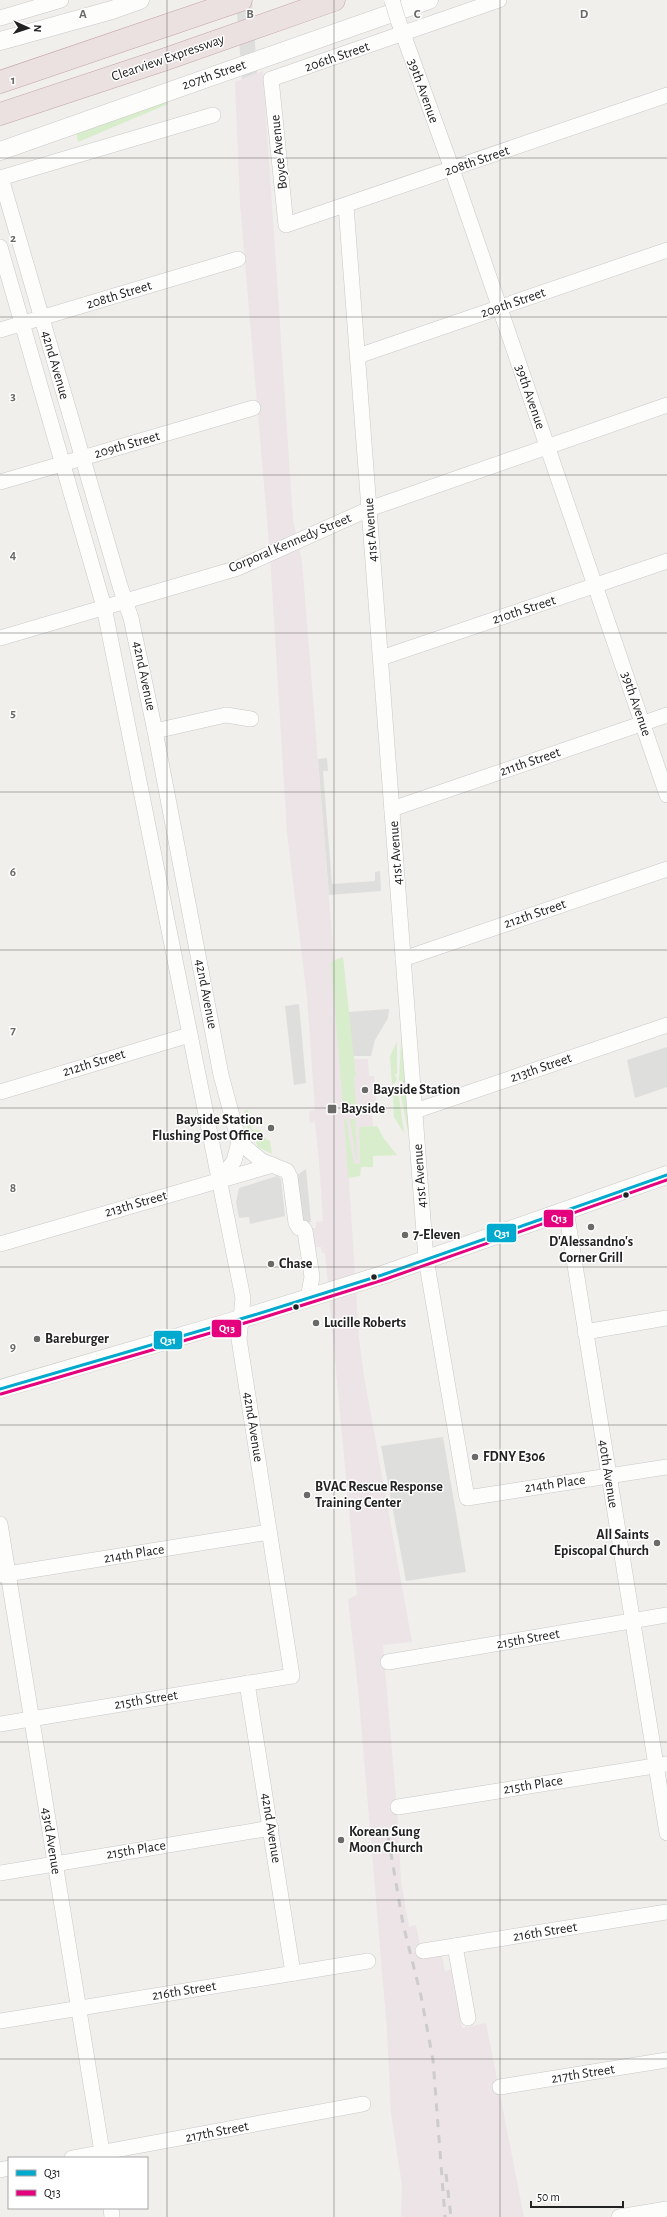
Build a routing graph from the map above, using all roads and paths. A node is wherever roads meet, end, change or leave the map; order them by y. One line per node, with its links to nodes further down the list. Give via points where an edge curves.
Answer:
1 (62, 0): 8 (street)
2 (140, 0): 10 (street)
3 (334, 0): 11 (highway, Clearview Expressway)
4 (392, 0): 9 (street, 39th Avenue, bridge)
5 (429, 0): 19 (street, 207th Street)
6 (499, 0): 9 (street, 206th Street)
7 (236, 2): 12 (highway); 14 (highway)
8 (0, 18)
9 (403, 35): 13 (street, 206th Street); 20 (street, 39th Avenue)
10 (0, 41)
11 (166, 59): 16 (highway, Clearview Expressway); 18 (highway)
12 (0, 67)
13 (271, 79): 23 (street, Boyce Avenue)
14 (0, 82)
15 (667, 95): 20 (street, 208th Street)
16 (0, 114)
17 (213, 115): 21 (street)
18 (0, 122)
19 (0, 151)
20 (452, 169): 22 (street, 208th Street); 27 (street, 39th Avenue)
21 (0, 178): 28 (street, 42nd Avenue)
22 (346, 206): 23 (street, 208th Street); 31 (street, 41st Avenue)
23 (286, 224)
24 (0, 247): 29 (street, 42nd Avenue)
25 (667, 250): 27 (street, 209th Street)
26 (238, 259): 28 (street, 208th Street)
27 (499, 308): 31 (street, 209th Street); 34 (street, 39th Avenue)
28 (41, 318): 29 (street, 208th Street); 35 (street, 42nd Avenue)
29 (22, 324): 30 (street, 208th Street); 36 (street, 42nd Avenue)
30 (0, 330)
31 (358, 356): 38 (street, 41st Avenue)
32 (667, 405): 34 (street, Corporal Kennedy Street)
33 (253, 408): 35 (street, 209th Street)
34 (546, 446): 38 (street, Corporal Kennedy Street); 40 (street, 39th Avenue)
35 (82, 458): 36 (street, 209th Street); 41 (street, 42nd Avenue)
36 (63, 463): 37 (street, 209th Street); 42 (street, 42nd Avenue)
37 (0, 482)
38 (369, 509): 41 (street, Corporal Kennedy Street, via 238,568); 44 (street, 41st Avenue)
39 (667, 561): 40 (street, 210th Street)
40 (596, 586): 44 (street, 210th Street); 47 (street, 39th Avenue)
41 (126, 601): 42 (street, Corporal Kennedy Street); 48 (street, 42nd Avenue)
42 (104, 607): 43 (street, Corporal Kennedy Street); 53 (street, 42nd Avenue)
43 (0, 638)
44 (381, 658): 50 (street, 41st Avenue)
45 (667, 715): 47 (street, 211th Street)
46 (251, 719): 48 (street, via 226,714)
47 (642, 723): 49 (street, 39th Avenue); 50 (street, 211th Street)
48 (155, 731): 52 (street, 42nd Avenue)
49 (667, 795)
50 (392, 809): 54 (street, 41st Avenue)
51 (667, 869): 54 (street, 212th Street)
52 (191, 917): 53 (street); 59 (street, 42nd Avenue, via 221,1074)
53 (167, 924): 56 (street, 42nd Avenue)
54 (404, 959): 58 (street, 41st Avenue)
55 (667, 1025): 58 (street, 213th Street)
56 (189, 1035): 57 (street, 212th Street); 62 (street, 42nd Avenue)
57 (0, 1092)
58 (415, 1111): 65 (street, 41st Avenue)
59 (239, 1142): 60 (street, via 262,1161); 62 (street, via 234,1160)
60 (273, 1165): 62 (street, 213th Street); 66 (street, via 287,1171 290,1177 296,1223 299,1228 305,1230 312,1277)
61 (667, 1175): 63 (street)
62 (220, 1180): 64 (street, 213th Street); 68 (street, 42nd Avenue, via 243,1298)
63 (566, 1210): 65 (street); 69 (street, 40th Avenue)
64 (0, 1244)
65 (426, 1259): 66 (street); 73 (street, 41st Avenue)
66 (308, 1298): 68 (street)
67 (667, 1318): 69 (street)
68 (241, 1319): 70 (street); 75 (street, 42nd Avenue, via 239,1339)
69 (585, 1332): 72 (street, 40th Avenue)
70 (0, 1389)
71 (667, 1467): 72 (street, 214th Place)
72 (609, 1477): 73 (street, 214th Place); 78 (street, 40th Avenue)
73 (466, 1498)
74 (0, 1524): 76 (street, 43rd Avenue)
75 (269, 1532): 76 (street, 214th Place); 80 (street, 42nd Avenue)
76 (4, 1575): 82 (street, 43rd Avenue)
77 (667, 1615): 78 (street, 215th Street)
78 (632, 1621): 79 (street, 215th Street); 84 (street, 40th Avenue)
79 (388, 1662)
80 (292, 1676): 81 (street, 215th Street)
81 (247, 1683): 82 (street, 215th Street); 86 (street, 42nd Avenue)
82 (31, 1719): 83 (street, 215th Street); 88 (street, 43rd Avenue)
83 (0, 1724)
84 (662, 1765): 85 (street, 215th Place); 87 (street, 40th Avenue)
85 (398, 1807)
86 (271, 1828): 88 (street, 215th Place); 94 (street, 42nd Avenue)
87 (667, 1833)
88 (55, 1863): 89 (street, 215th Place); 95 (street, 43rd Avenue)
89 (0, 1872)
90 (667, 1912): 91 (street, 216th Street)
91 (455, 1946): 92 (street, 216th Street); 96 (street)
92 (423, 1951)
93 (368, 1961): 94 (street, 216th Street)
94 (293, 1973): 95 (street, 216th Street)
95 (78, 2008): 97 (street, 216th Street); 101 (street, 43rd Avenue)
96 (468, 2018)
97 (0, 2021)
98 (667, 2060): 99 (street, 217th Street)
99 (500, 2087)
100 (363, 2104): 101 (street, 217th Street)
101 (102, 2156): 102 (street, 217th Street)
102 (87, 2157)
103 (667, 2209): 104 (street)
104 (620, 2217)

